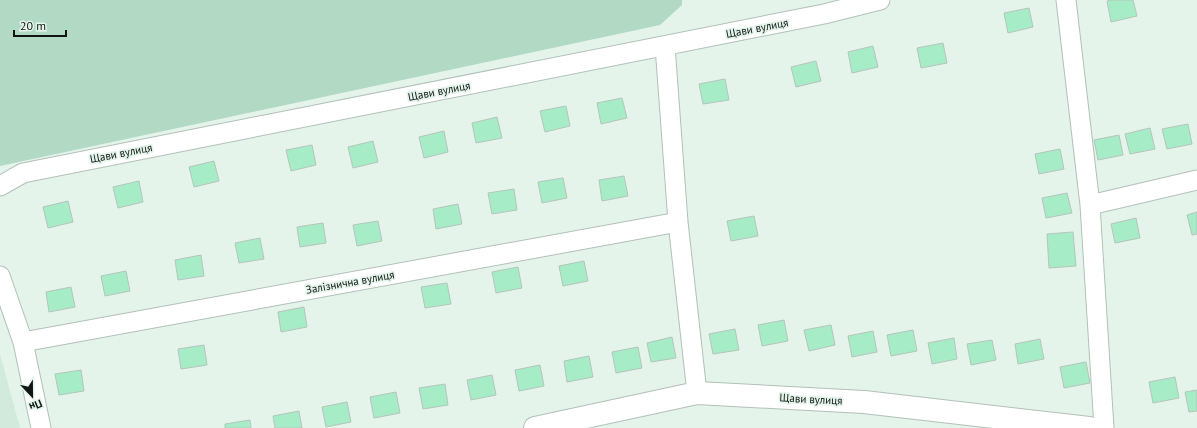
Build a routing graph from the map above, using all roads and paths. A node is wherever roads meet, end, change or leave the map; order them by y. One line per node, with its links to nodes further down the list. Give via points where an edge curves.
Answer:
1 (880, 0): 3 (street, Щави вулиця)
2 (1066, 0): 6 (street)
3 (665, 46): 5 (street, Щави вулиця, via 23,173); 7 (street)
4 (1197, 180): 6 (street)
5 (0, 186)
6 (1090, 205): 14 (street)
7 (678, 222): 9 (street, Залізнична вулиця); 10 (street)
8 (0, 276): 9 (street)
9 (23, 342): 11 (street)
10 (697, 393): 12 (main road, Щави вулиця); 13 (main road, Щави вулиця, via 864,402)
11 (41, 428)
12 (536, 428)
13 (1089, 428)
14 (1104, 428)

